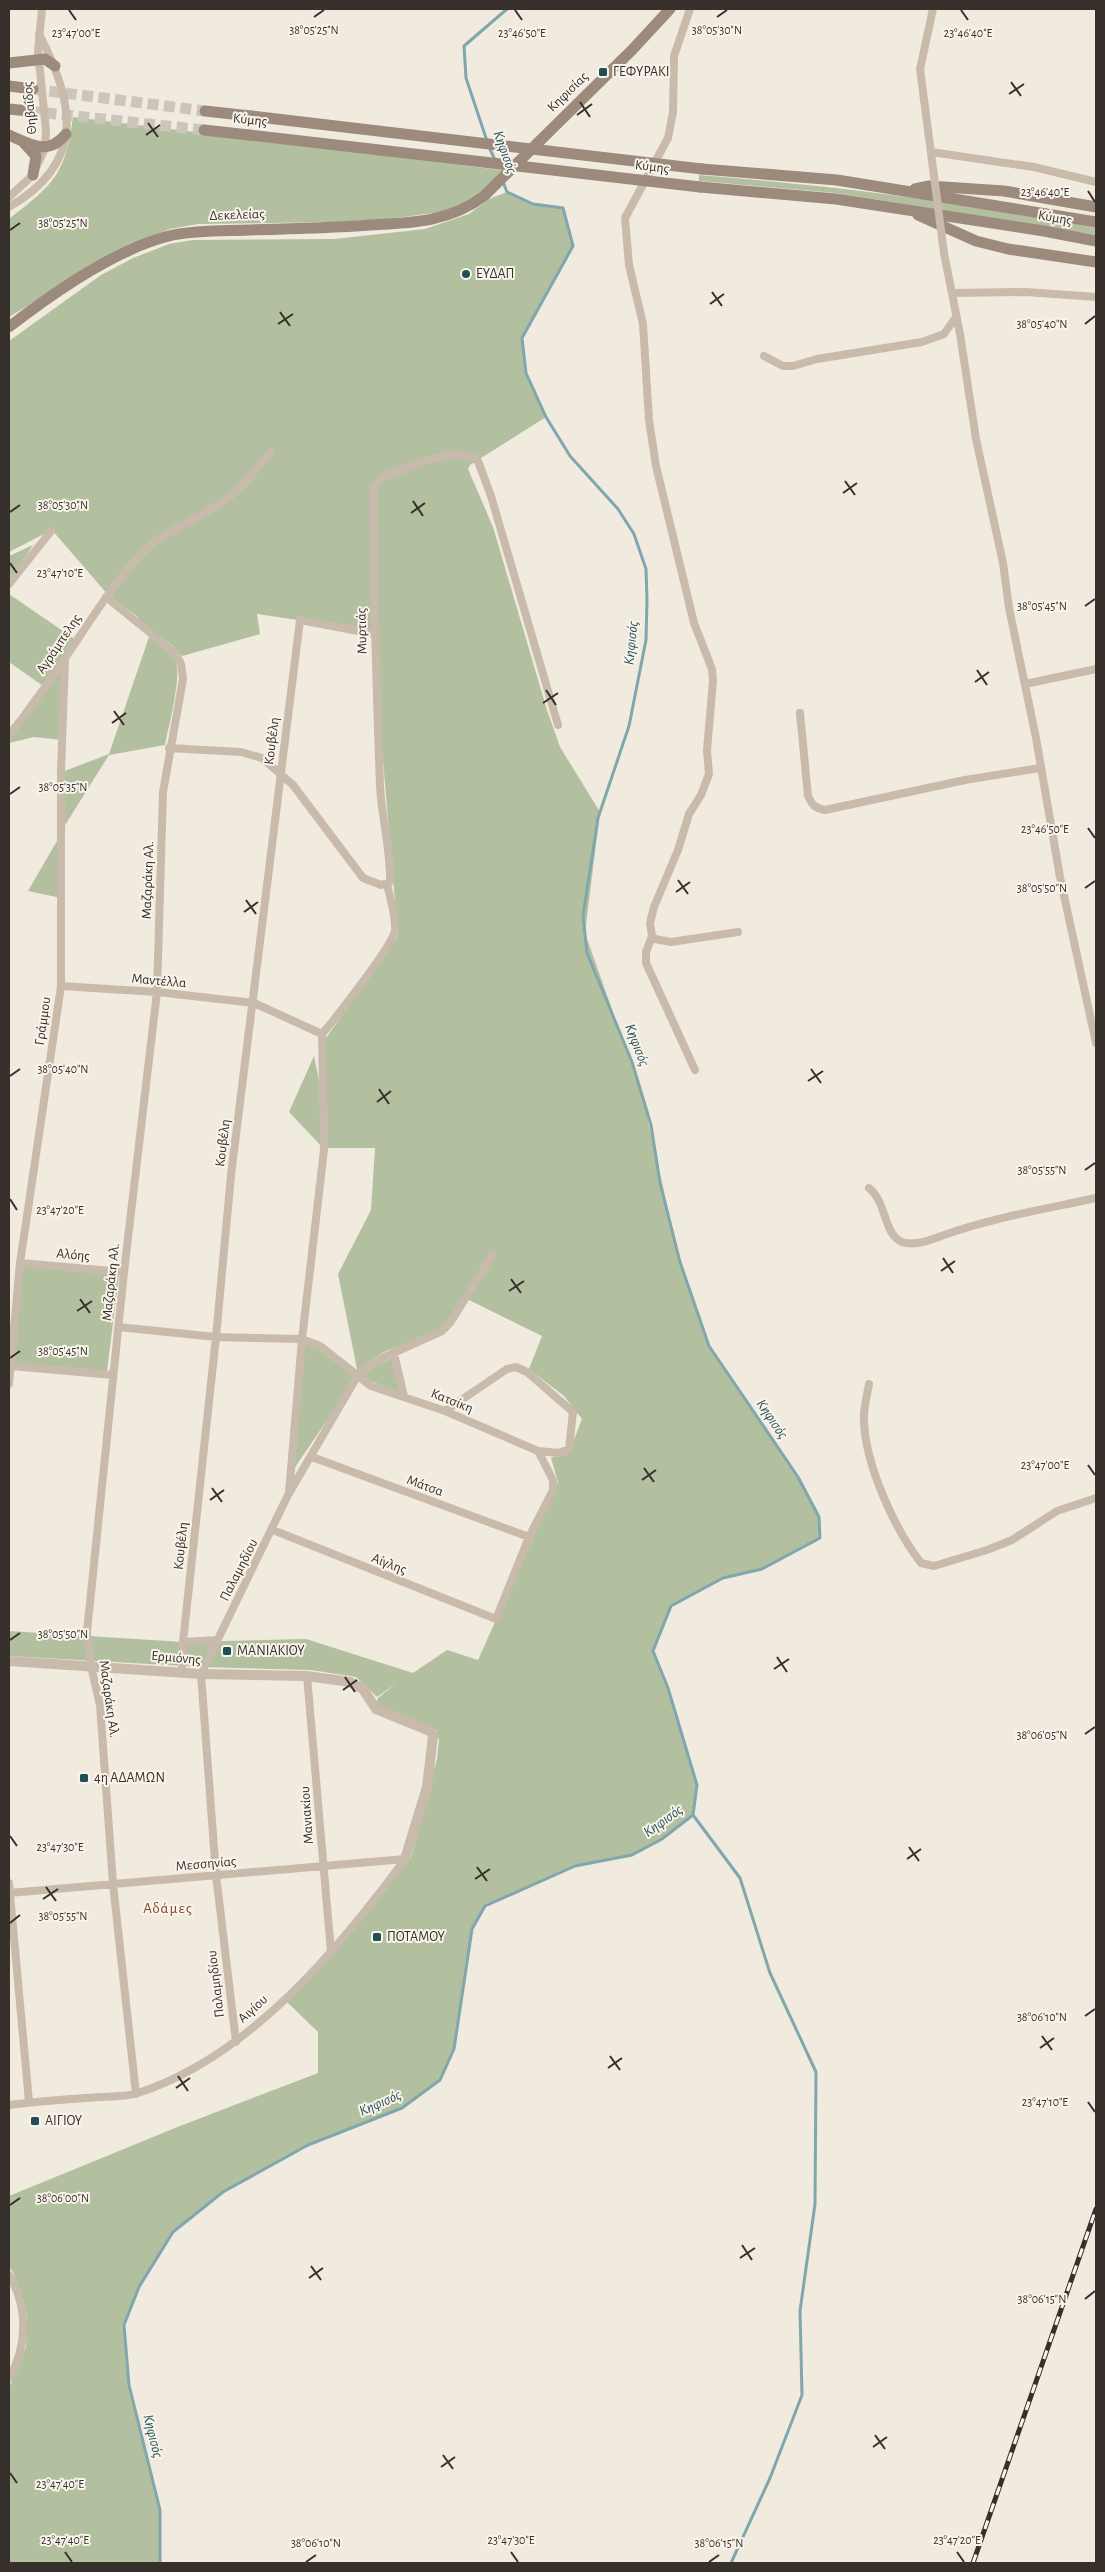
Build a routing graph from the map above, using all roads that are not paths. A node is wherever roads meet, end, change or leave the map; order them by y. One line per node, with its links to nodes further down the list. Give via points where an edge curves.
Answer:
1 (42, 9): 5 (street, Θηβαΐδος)
2 (670, 9): 23 (main road, Κηφισίας)
3 (690, 9): 52 (street, via 674,56 673,112 668,138 625,218 629,265 642,313 649,420 656,466 694,622 712,669 713,681 707,750 709,774 701,795 688,814 678,850 657,899 650,923)
4 (933, 9): 19 (street, via 920,68)
5 (39, 34): 6 (street, Θηβαΐδος); 8 (street)
6 (39, 59): 7 (main road); 8 (main road); 18 (street, Θηβαΐδος)
7 (9, 63)
8 (55, 66): 15 (street, via 67,103)
9 (9, 86): 10 (main road)
10 (33, 90)
11 (9, 108): 12 (main road)
12 (29, 111)
13 (206, 111): 22 (main road, Κύμης, bridge, via 702,169 837,180)
14 (204, 130): 27 (main road, Κύμης, bridge)
15 (66, 134): 18 (main road, via 54,146); 25 (street, via 61,154 42,184)
16 (9, 136): 17 (main road)
17 (21, 140): 18 (main road); 20 (main road, via 36,156)
18 (45, 148): 20 (street, Θηβαΐδος)
19 (931, 152): 21 (street, via 1034,167); 31 (street, bridge)
20 (33, 175): 24 (street, Θηβαΐδος)
21 (1096, 182)
22 (906, 191): 26 (main road, via 928,186 1004,192); 28 (main road, Κύμης)
23 (484, 196): 34 (main road, Δεκελείας, via 449,215 421,222 174,235 139,247 94,270)
24 (9, 197)
25 (9, 206)
26 (1096, 207)
27 (905, 209): 29 (main road, Κύμης); 30 (main road, via 976,241)
28 (1096, 222)
29 (1096, 241)
30 (1096, 262)
31 (952, 293): 32 (street, via 1026,292); 33 (street)
32 (1096, 297)
33 (956, 317): 35 (street, via 944,334 922,342 817,359 794,366 783,366); 43 (street, via 976,439)
34 (9, 327)
35 (764, 356)
36 (271, 451): 39 (street, Αγράμπελης, via 232,494 152,544)
37 (51, 531): 38 (street)
38 (9, 584)
39 (106, 597): 41 (street, Αγράμπελης); 47 (street, Μαζαράκη Αλ., via 169,647 179,659 182,679)
40 (374, 634): 45 (street, Μυρτιάς, via 373,490 376,484 390,474 452,454 474,458 491,496); 49 (street, Κουβέλη, via 300,620); 50 (street, Μυρτιάς, via 381,810 390,869)
41 (64, 659): 46 (street, Αγράμπελης); 53 (street, Γράμμου)
42 (1096, 669): 43 (street)
43 (1026, 684): 48 (street)
44 (800, 713): 48 (street, via 808,796 812,806 819,809)
45 (558, 725)
46 (9, 734)
47 (169, 748): 49 (street, via 241,752 262,758); 54 (street, Μαζαράκη Αλ., via 163,792)
48 (1040, 768): 57 (street)
49 (280, 772): 50 (street, via 363,878 372,883); 55 (street, Κουβέλη)
50 (388, 884): 56 (street, Μυρτιάς, via 395,922 394,935)
51 (738, 932): 52 (street, via 671,942)
52 (652, 936): 58 (street, via 646,963)
53 (61, 986): 54 (street, Μαντέλλα); 62 (street, Γράμμου)
54 (157, 992): 55 (street, Μαντέλλα); 63 (street, Μαζαράκη Αλ.)
55 (254, 1003): 56 (street, Μαντέλλα); 66 (street, Κουβέλη, via 231,1175)
56 (322, 1034): 67 (street, via 324,1140)
57 (1096, 1044)
58 (695, 1070)
59 (869, 1188): 60 (street, via 881,1203 894,1236 902,1242 916,1243 975,1224)
60 (1096, 1198)
61 (493, 1254): 68 (street, via 450,1323 442,1331)
62 (20, 1263): 63 (street, Αλόης); 64 (street, Γράμμου)
63 (124, 1272): 65 (street, Μαζαράκη Αλ.)
64 (12, 1308): 69 (street, Γράμμου)
65 (118, 1327): 66 (street); 70 (street, Μαζαράκη Αλ.)
66 (216, 1337): 67 (street); 83 (street, Κουβέλη)
67 (302, 1339): 71 (street, via 320,1346); 78 (street)
68 (394, 1354): 71 (street, via 378,1360); 74 (street)
69 (10, 1366): 70 (street); 72 (street, Γράμμου)
70 (113, 1375): 85 (street, Μαζαράκη Αλ., via 87,1632)
71 (358, 1375): 74 (street, Κατσίκη, via 371,1386); 77 (street, Παλαμηδίου)
72 (9, 1384)
73 (869, 1384): 79 (street, via 863,1415 866,1440 887,1506 921,1563 928,1566 945,1564 987,1550 1012,1540 1057,1511)
74 (404, 1396): 75 (street, Κατσίκη)
75 (445, 1411): 76 (street, Κατσίκη); 76 (street, via 507,1369 520,1368 573,1412 569,1449 560,1453)
76 (538, 1451): 81 (street, via 554,1484)
77 (312, 1457): 78 (street, Παλαμηδίου); 81 (street, Μάτσα)
78 (288, 1495): 80 (street, Παλαμηδίου)
79 (1096, 1498)
80 (273, 1530): 81 (street, Αίγλης, via 496,1619); 82 (street, Παλαμηδίου)
81 (529, 1537)
82 (217, 1640): 83 (street); 87 (street, Παλαμηδίου)
83 (183, 1642): 86 (street, Κουβέλη)
84 (9, 1661): 85 (street, Ερμιόνης)
85 (91, 1666): 86 (street, Ερμιόνης); 93 (street, Μαζαράκη Αλ., via 100,1705)
86 (182, 1671): 87 (street, Ερμιόνης)
87 (201, 1674): 88 (street, Ερμιόνης); 91 (street, Παλαμηδίου)
88 (307, 1676): 89 (street, Ερμιόνης, via 354,1683 376,1709 432,1734 434,1741 427,1787); 90 (street, Μανιακίου)
89 (405, 1859): 90 (street, Μεσσηνίας); 95 (street, Αιγίου)
90 (322, 1866): 91 (street, Μεσσηνίας); 95 (street, Μανιακίου)
91 (216, 1875): 93 (street, Μεσσηνίας); 96 (street, Παλαμηδίου)
92 (9, 1883): 94 (street)
93 (113, 1884): 94 (street, Μεσσηνίας); 97 (street, Μαζαράκη Αλ.)
94 (9, 1893): 98 (street)
95 (331, 1952): 96 (street, Αιγίου)
96 (236, 2042): 97 (street, Αιγίου, via 192,2069)
97 (136, 2094): 98 (street, Αιγίου)
98 (28, 2102): 99 (street, Αιγίου)
99 (9, 2104)
100 (9, 2275): 101 (street, via 20,2299 23,2331 22,2346)
101 (9, 2378)

